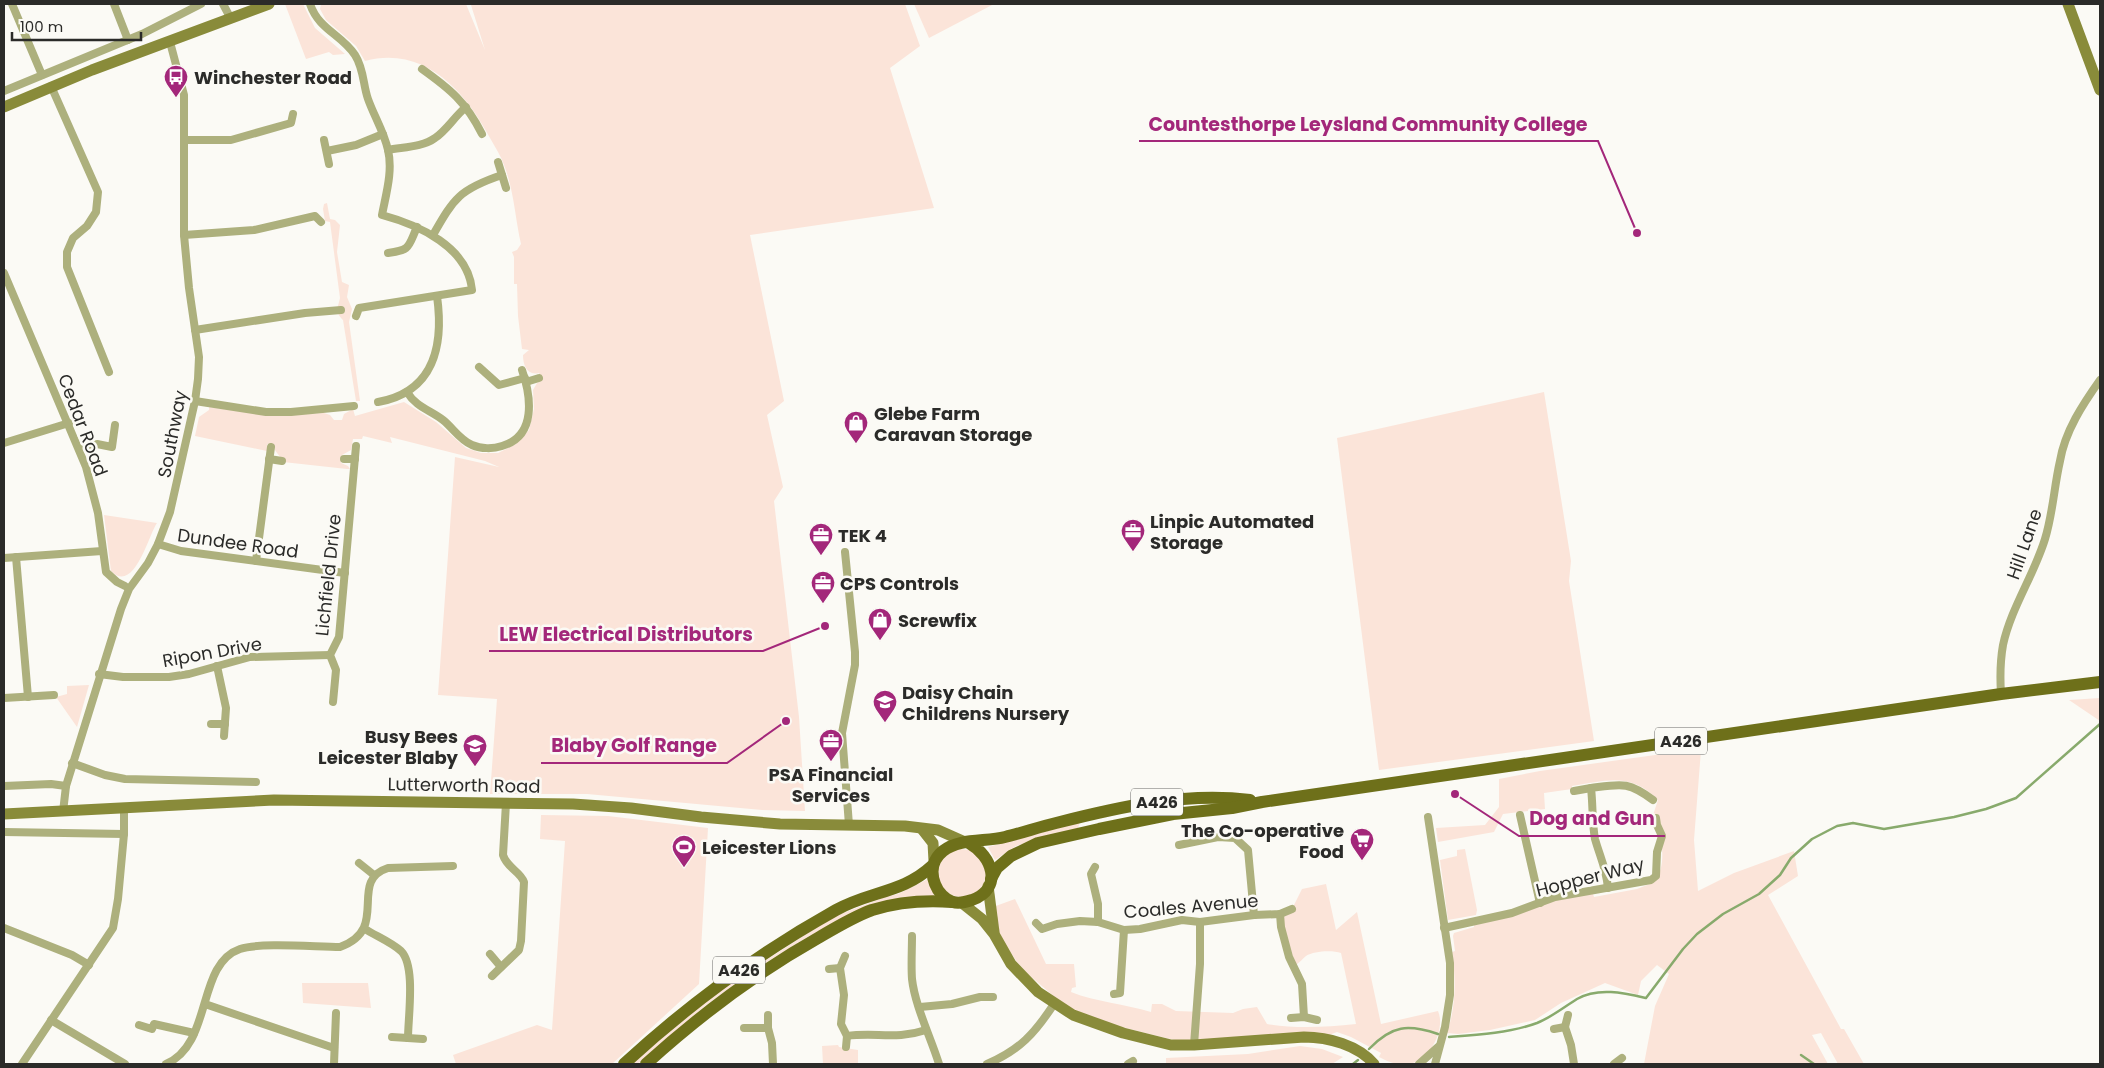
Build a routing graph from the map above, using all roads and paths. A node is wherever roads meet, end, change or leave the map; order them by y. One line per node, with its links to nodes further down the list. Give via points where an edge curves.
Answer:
1 (12, 4): 12 (street)
2 (114, 4): 9 (street)
3 (201, 4): 9 (street)
4 (223, 4): 8 (street)
5 (269, 4): 8 (street)
6 (310, 4): 21 (street, via 319,22 355,55)
7 (2068, 4): 14 (street)
8 (231, 19): 10 (street)
9 (128, 40): 12 (street)
10 (170, 42): 13 (street); 23 (street, Southway, via 184,95)
11 (422, 69): 17 (street, via 451,90)
12 (42, 76): 15 (street)
13 (51, 86): 16 (street); 44 (street, via 98,192 96,212 74,238 67,252 67,267)
14 (2100, 90)
15 (4, 91)
16 (4, 107)
17 (466, 108): 22 (street); 25 (street, via 429,142)
18 (293, 114): 19 (street)
19 (291, 123): 20 (street); 23 (street, via 231,140)
20 (298, 129)
21 (383, 134): 25 (street); 26 (street, via 356,145)
22 (482, 134)
23 (184, 140): 35 (street, Southway)
24 (324, 140): 26 (street)
25 (388, 150): 34 (street, via 390,170 382,215)
26 (326, 151): 28 (street)
27 (498, 162): 29 (street)
28 (329, 164)
29 (502, 175): 30 (street); 36 (street, via 477,183 463,192)
30 (506, 188)
31 (317, 207): 32 (street)
32 (315, 216): 33 (street); 35 (street, via 254,230)
33 (321, 222)
34 (417, 227): 36 (street); 37 (street, via 405,250)
35 (184, 235): 42 (street, Southway)
36 (432, 235): 39 (street, via 461,260 472,290)
37 (388, 253)
38 (4, 273): 54 (street, Cedar Road)
39 (437, 296): 41 (street, via 359,308); 48 (street, via 439,337 435,359 424,376)
40 (341, 310): 42 (street)
41 (356, 316)
42 (195, 330): 49 (street, Southway, via 199,357)
43 (479, 367): 45 (street, via 499,385)
44 (109, 372)
45 (524, 377): 46 (street); 48 (street, via 529,404 527,424 513,441 498,448 480,447 464,440 443,420 412,400)
46 (539, 378)
47 (2100, 380): 78 (street, Hill Lane, via 2066,437 2048,530 2003,645)
48 (407, 392): 50 (street)
49 (195, 401): 52 (street, via 266,412); 64 (street, Southway, via 174,501)
50 (378, 402)
51 (354, 406): 52 (street)
52 (337, 407): 53 (street)
53 (339, 417)
54 (69, 423): 56 (street); 59 (street, Cedar Road)
55 (115, 425): 59 (street, via 112,447 97,444)
56 (4, 444)
57 (356, 446): 62 (street, Lichfield Drive)
58 (271, 447): 60 (street)
59 (80, 450): 65 (street, Cedar Road, via 98,513)
60 (269, 459): 63 (street); 69 (street)
61 (344, 459): 62 (street)
62 (355, 459): 70 (street, Lichfield Drive)
63 (282, 461)
64 (158, 544): 69 (street, Dundee Road, via 173,550); 74 (street, Southway, via 129,589)
65 (102, 551): 67 (street); 71 (street, Cedar Road, via 108,575)
66 (845, 552): 101 (street, via 855,652 842,732)
67 (16, 557): 68 (street); 80 (street)
68 (4, 558)
69 (256, 561): 70 (street, Dundee Road)
70 (345, 573): 72 (street, Lichfield Drive, via 339,637)
71 (124, 586)
72 (330, 655): 73 (street, Ripon Drive, via 250,657); 77 (street, Lichfield Drive, via 336,670)
73 (217, 666): 74 (street, Ripon Drive, via 169,677); 84 (street, via 224,693)
74 (99, 674): 86 (street, Southway)
75 (2100, 682): 78 (main road, A426)
76 (325, 690): 77 (street)
77 (334, 691): 82 (street, Lichfield Drive)
78 (2001, 694): 94 (main road, A426)
79 (54, 695): 80 (street)
80 (28, 697): 81 (street)
81 (4, 698)
82 (333, 702)
83 (211, 724): 84 (street)
84 (225, 724): 85 (street)
85 (224, 736)
86 (72, 764): 87 (street, via 125,778); 89 (street, Southway)
87 (256, 782)
88 (4, 786): 89 (street)
89 (66, 786): 96 (street, Southway)
90 (1591, 788): 91 (street); 92 (street, via 1627,784); 115 (street, via 1593,827 1605,864)
91 (1574, 791)
92 (1653, 800)
93 (506, 802): 95 (street, Lutterworth Road, via 274,800); 101 (street, Lutterworth Road, via 596,805 780,824); 133 (street, via 503,856 505,863 522,878 525,889 519,950)
94 (1262, 802): 105 (main road, A426, via 1234,798 1145,803 1054,823 1008,837); 114 (main road, A426, via 1173,814 1038,844 1011,856 997,868)
95 (124, 809): 96 (street, Lutterworth Road); 104 (street)
96 (63, 812): 97 (street, Lutterworth Road)
97 (4, 814)
98 (1520, 815): 117 (street)
99 (1428, 817): 124 (street)
100 (1656, 818): 115 (street, Hopper Way, via 1662,836 1656,876 1651,880)
101 (849, 825): 102 (street, Lutterworth Road)
102 (922, 829): 105 (street, Lutterworth Road, via 938,830); 109 (street, via 933,843)
103 (4, 832): 104 (street)
104 (124, 834): 132 (street, via 113,928)
105 (967, 842): 109 (main road, via 944,850); 114 (main road, via 985,856)
106 (1192, 843): 107 (street); 108 (street); 120 (street, via 1218,837 1235,838 1248,850)
107 (1179, 845)
108 (1193, 853)
109 (933, 863): 116 (main road, via 932,875 937,888 946,898); 171 (main road, A426, via 914,881 856,900 770,949 692,1005)
110 (359, 864): 113 (street)
111 (453, 866): 113 (street, via 388,868)
112 (1095, 867): 121 (street, via 1091,874 1098,904)
113 (374, 875): 125 (street, via 368,889 368,917)
114 (990, 883): 116 (main road, via 980,896); 128 (street)
115 (1608, 888): 117 (street, Hopper Way, via 1555,897)
116 (958, 903): 128 (street, via 982,919); 172 (main road, A426, via 899,903 844,923 737,989)
117 (1540, 903): 124 (street, Hopper Way, via 1512,913)
118 (1292, 909): 119 (street, Coales Avenue)
119 (1280, 914): 120 (street, Coales Avenue); 145 (street, via 1289,957 1302,984)
120 (1254, 915): 122 (street, Coales Avenue)
121 (1098, 922): 126 (street, Coales Avenue, via 1080,921); 127 (street, Coales Avenue)
122 (1200, 922): 127 (street, Coales Avenue, via 1182,920); 161 (street)
123 (4, 928): 132 (street)
124 (1444, 928): 160 (street, via 1450,963 1450,995)
125 (364, 929): 139 (street, via 355,941 340,947 253,946 231,954 216,970); 158 (street, via 397,948 406,959 409,974)
126 (1040, 929)
127 (1124, 930): 137 (street)
128 (994, 934): 140 (street, via 1012,964)
129 (912, 936): 141 (street, via 912,980)
130 (490, 954): 133 (street)
131 (845, 956): 134 (street)
132 (89, 964): 147 (street)
133 (501, 967): 136 (street)
134 (840, 968): 135 (street); 156 (street, via 844,995 841,1024)
135 (829, 969)
136 (492, 976)
137 (1120, 995)
138 (993, 997): 141 (street)
139 (205, 1004): 155 (street); 163 (street)
140 (1054, 1004): 161 (street, via 1072,1015 1122,1033 1150,1041); 164 (street, via 1039,1028)
141 (920, 1007): 154 (street)
142 (336, 1013): 163 (street)
143 (768, 1015): 152 (street)
144 (1568, 1015): 150 (street)
145 (1304, 1017): 146 (street); 148 (street)
146 (1292, 1018)
147 (52, 1020): 167 (street); 168 (street)
148 (1317, 1020)
149 (139, 1025): 155 (street, via 152,1030 154,1024)
150 (1565, 1027): 153 (street); 180 (street)
151 (744, 1028): 152 (street)
152 (768, 1028): 173 (street)
153 (1554, 1029)
154 (926, 1030): 156 (street, via 908,1036); 174 (street)
155 (194, 1033): 169 (street, via 181,1055)
156 (847, 1036): 162 (street)
157 (392, 1038): 158 (street)
158 (408, 1038): 159 (street)
159 (423, 1039)
160 (1441, 1044): 178 (street); 179 (street)
161 (1194, 1046): 166 (street, via 1321,1038 1348,1046)
162 (846, 1047)
163 (334, 1048): 170 (street)
164 (1006, 1056): 175 (street); 176 (street)
165 (1622, 1058): 182 (street)
166 (1371, 1061): 177 (street)
167 (22, 1064)
168 (125, 1064)
169 (166, 1064)
170 (334, 1064)
171 (624, 1064)
172 (646, 1064)
173 (773, 1064)
174 (939, 1064)
175 (987, 1064)
176 (1010, 1064)
177 (1385, 1064)
178 (1419, 1064)
179 (1435, 1064)
180 (1574, 1064): 181 (street)
181 (1579, 1064)
182 (1614, 1064)

